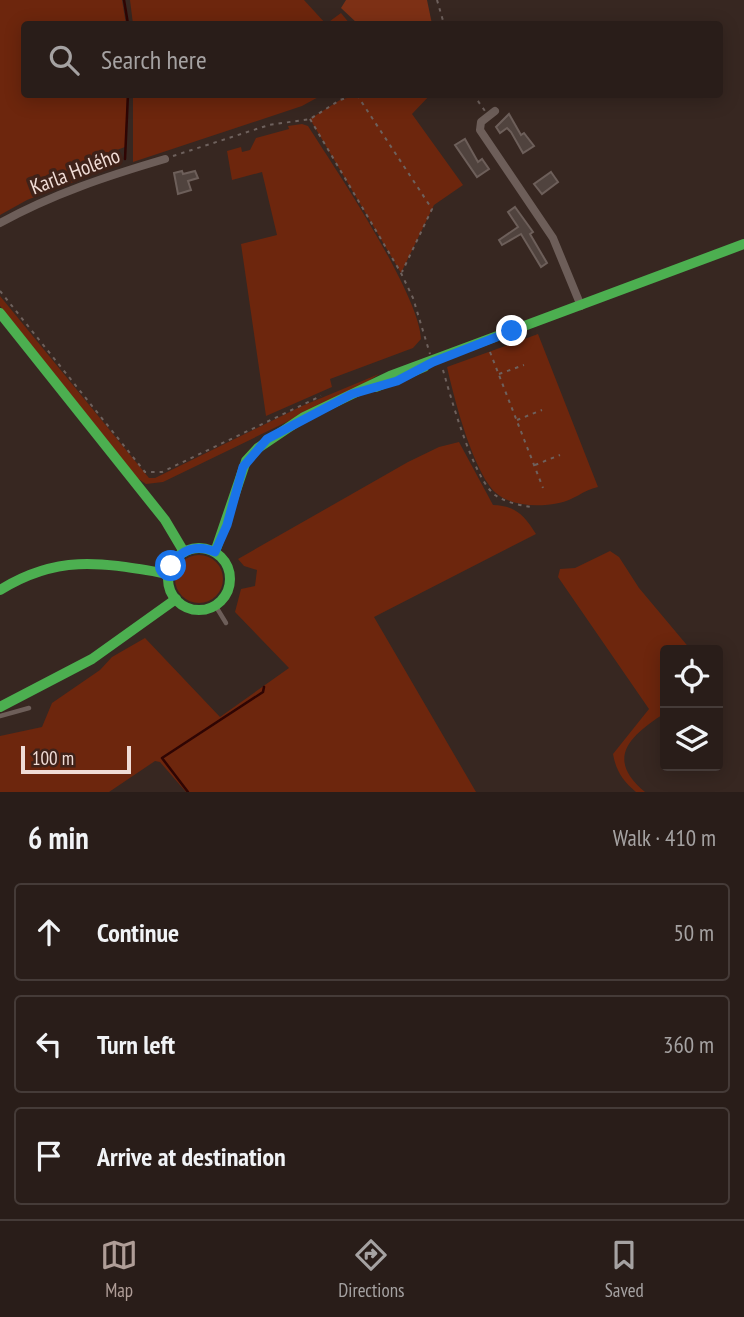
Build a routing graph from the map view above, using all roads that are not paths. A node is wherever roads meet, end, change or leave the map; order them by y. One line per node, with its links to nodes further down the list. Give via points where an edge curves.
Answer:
1 (492, 113): 5 (street, via 481,122 482,134 553,238)
2 (165, 159): 3 (street, Karla Holého, via 78,185)
3 (0, 223)
4 (744, 244): 5 (main road)
5 (581, 306): 8 (main road, via 437,360 402,379 355,393 289,425 255,448 240,473)
6 (0, 313): 7 (main road, via 159,513)
7 (184, 552): 8 (main road, via 200,548); 9 (main road)
8 (215, 552): 12 (main road, via 227,566 230,579 226,593)
9 (169, 574): 10 (main road, via 66,562 29,572); 11 (main road)
10 (0, 590)
11 (176, 599): 12 (main road, via 194,609); 14 (main road, via 94,658)
12 (215, 605): 13 (lane)
13 (226, 623)
14 (0, 706)
15 (29, 708): 16 (lane)
16 (0, 716)

